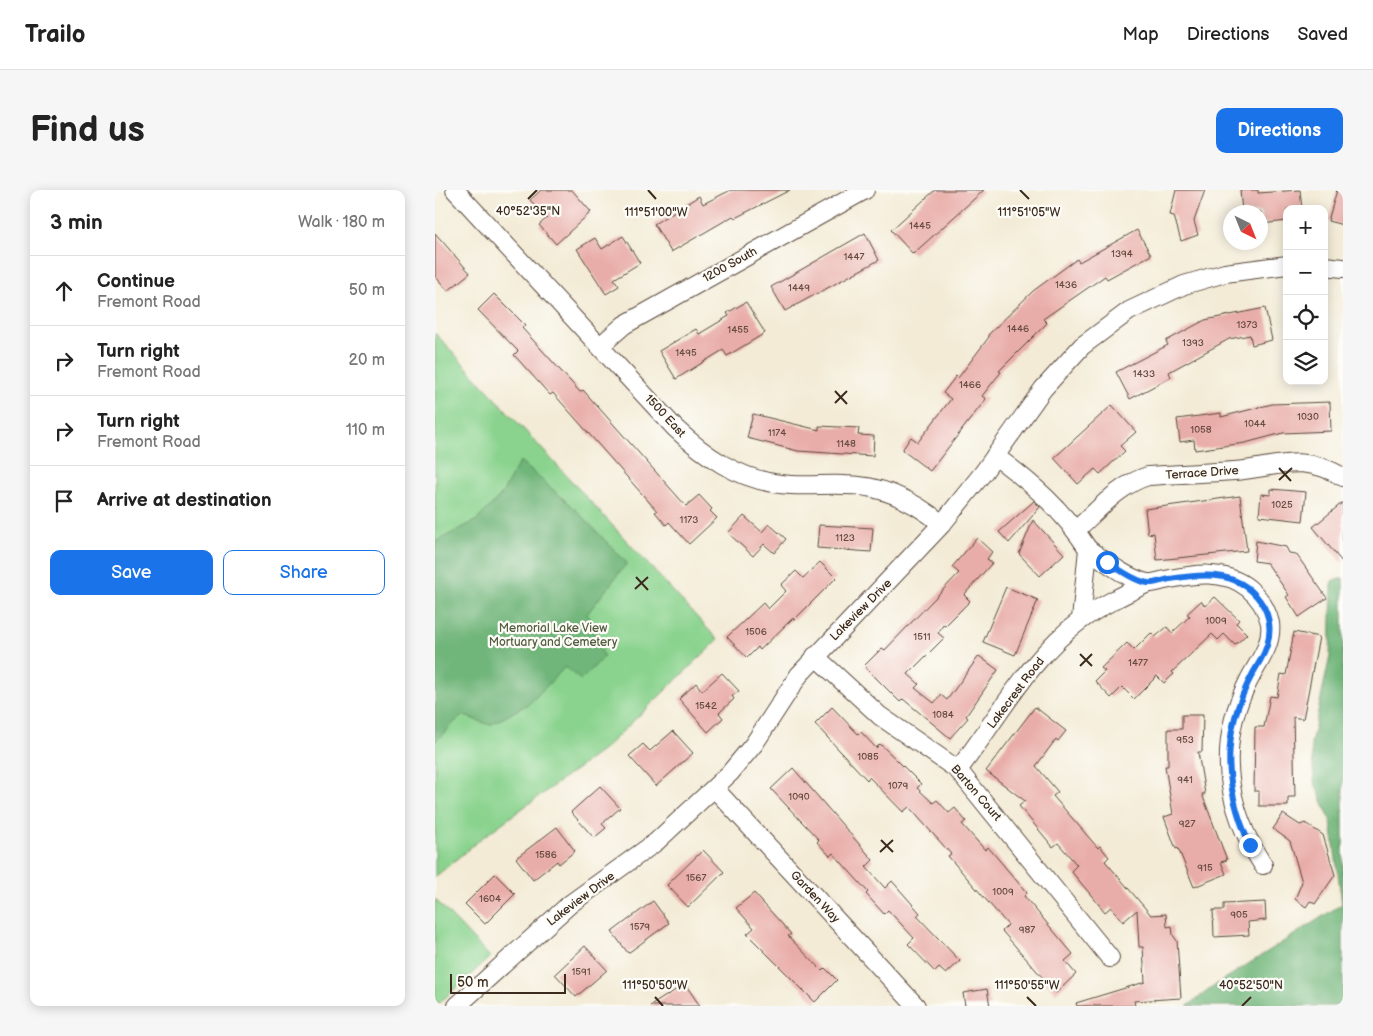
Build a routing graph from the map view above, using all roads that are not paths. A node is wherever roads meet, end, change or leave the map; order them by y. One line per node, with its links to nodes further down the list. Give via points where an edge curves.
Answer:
1 (455, 190): 6 (street, 1500 East)
2 (865, 190): 6 (street, 1200 South, via 624,325)
3 (1283, 265): 7 (street, Lakeview Drive, via 1205,278 1129,311 1098,333 1056,373)
4 (1328, 266): 5 (street)
5 (1343, 268)
6 (600, 346): 9 (street, 1500 East, via 675,428 706,456 723,465 741,474 780,484 845,485 879,490 911,501)
7 (995, 456): 9 (street, Lakeview Drive); 10 (street, via 1043,493)
8 (1343, 477): 10 (street, Terrace Drive, via 1323,468 1294,462 1248,470 1148,476 1116,495)
9 (942, 524): 14 (street, Lakeview Drive)
10 (1076, 530): 11 (street)
11 (1088, 549): 12 (street); 13 (street)
12 (1148, 583): 13 (street, Lakecrest Road); 17 (street, via 1199,575 1225,576 1253,592 1266,611 1270,635 1239,702 1230,736 1229,770 1237,817)
13 (1081, 620): 15 (street, Lakecrest Road, via 1026,676)
14 (815, 656): 15 (street, Barton Court, via 880,716); 16 (street, Lakeview Drive, via 754,744)
15 (958, 770): 18 (street, Barton Court)
16 (715, 789): 19 (street, Lakeview Drive, via 642,854 563,910); 20 (street, Garden Way)
17 (1263, 865)
18 (1110, 958)
19 (457, 1006)
20 (916, 1006)

